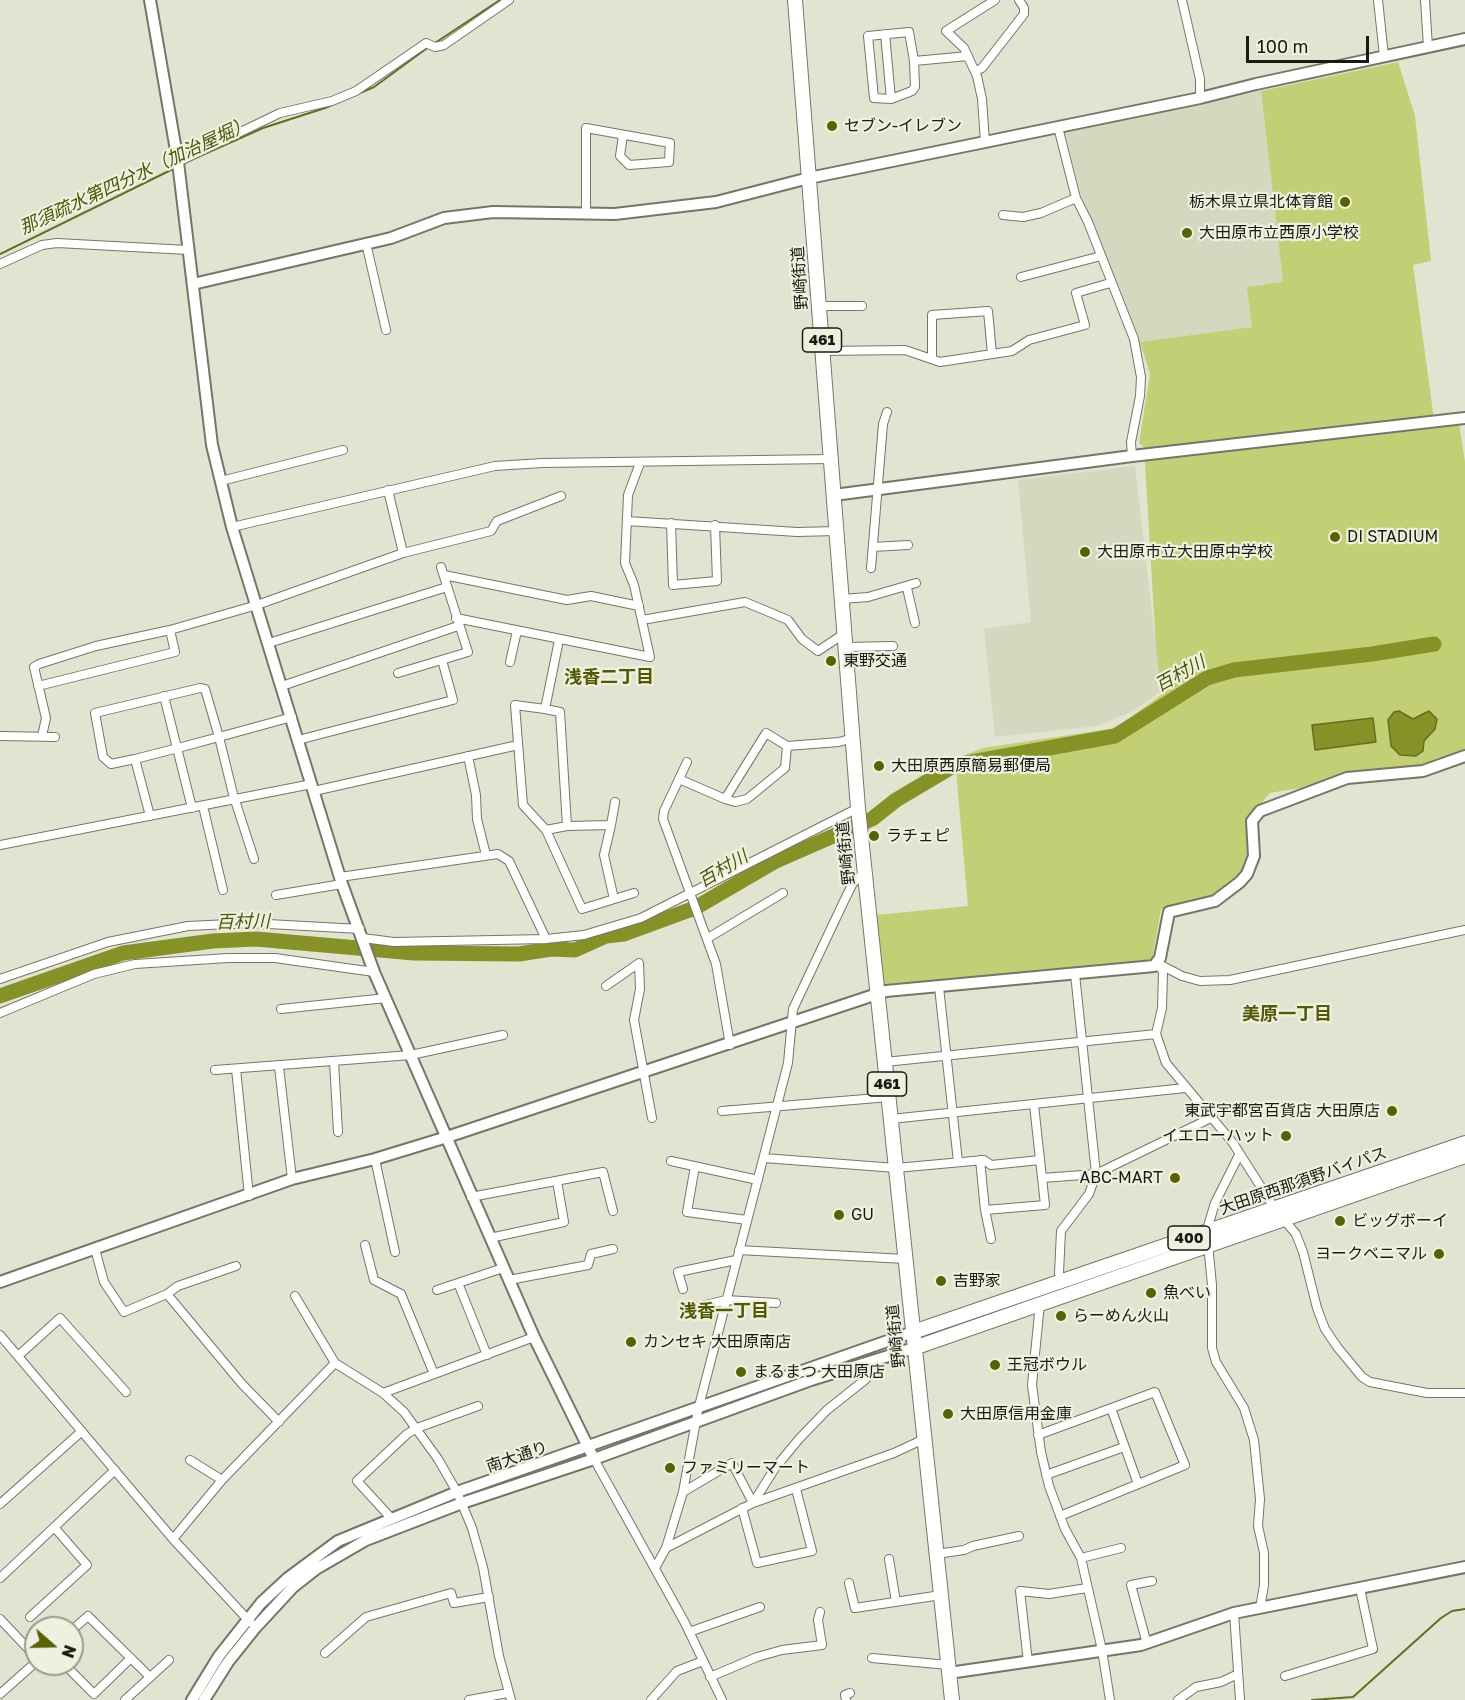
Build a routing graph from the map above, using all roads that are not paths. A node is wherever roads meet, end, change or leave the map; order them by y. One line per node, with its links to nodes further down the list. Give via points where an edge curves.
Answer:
1 (150, 0): 21 (street)
2 (509, 0): 21 (street, via 444,45 426,43 356,91 280,113)
3 (795, 0): 22 (highway, 野崎街道 / 461)
4 (995, 0): 12 (street, via 947,28)
5 (1019, 0): 15 (street, via 1024,14)
6 (1182, 0): 16 (street, via 1191,30)
7 (1378, 0): 13 (street)
8 (1425, 0): 11 (street)
9 (885, 34): 14 (street, via 909,32); 17 (street); 17 (street, via 867,38 874,98)
10 (1465, 39): 11 (street)
11 (1428, 47): 13 (street)
12 (968, 56): 14 (street); 15 (street)
13 (1384, 56): 16 (street)
14 (914, 61): 17 (street, via 912,92)
15 (976, 71): 20 (street)
16 (1200, 98): 18 (street)
17 (891, 99)
18 (1058, 127): 20 (street); 23 (street)
19 (622, 135): 19 (street, via 670,143 669,162 628,165 620,156); 24 (street, via 586,128)
20 (985, 142): 22 (street)
21 (178, 162): 27 (street)
22 (809, 178): 24 (street, via 716,202); 33 (highway, 野崎街道 / 461)
23 (1076, 198): 25 (street, via 1023,218); 28 (street)
24 (586, 214): 26 (street, via 488,212 444,218)
25 (1004, 215)
26 (366, 243): 32 (street); 35 (street)
27 (188, 250): 29 (street, via 57,243 42,245); 32 (street)
28 (1101, 256): 30 (street); 31 (street)
29 (0, 264)
30 (1021, 277)
31 (1110, 282): 37 (street, via 1076,293 1085,326); 42 (street, via 1134,339 1141,377)
32 (193, 284): 45 (street, via 212,445)
33 (819, 306): 34 (street); 36 (highway, 野崎街道 / 461)
34 (862, 306)
35 (386, 330)
36 (822, 351): 38 (street, via 905,350); 43 (highway, 野崎街道 / 461)
37 (992, 354): 38 (street, via 940,362); 38 (street, via 988,311 932,315)
38 (932, 359)
39 (887, 411): 46 (street)
40 (1465, 418): 42 (street)
41 (344, 450): 45 (street)
42 (1132, 456): 46 (street)
43 (831, 459): 44 (street); 48 (highway, 野崎街道 / 461)
44 (640, 463): 47 (street, via 504,465); 50 (street, via 628,495)
45 (221, 481): 53 (street)
46 (877, 489): 48 (street); 56 (street)
47 (388, 490): 53 (street); 57 (street)
48 (834, 495): 54 (highway, 野崎街道 / 461)
49 (561, 496): 57 (street, via 497,521 491,531)
50 (627, 521): 51 (street); 64 (street, via 625,563)
51 (671, 523): 52 (street); 52 (street, via 672,585 717,581)
52 (715, 525): 54 (street)
53 (232, 527): 63 (street)
54 (837, 531): 62 (highway, 野崎街道 / 461)
55 (908, 545): 56 (street)
56 (873, 547): 58 (street)
57 (403, 553): 63 (street)
58 (871, 568)
59 (916, 583): 61 (street)
60 (447, 587): 64 (street, via 442,571 567,600 591,596); 66 (street); 72 (street)
61 (907, 588): 62 (street); 67 (street)
62 (842, 599): 71 (highway, 野崎街道 / 461)
63 (257, 605): 68 (street); 72 (street)
64 (639, 606): 65 (street)
65 (642, 620): 70 (street, via 650,657); 71 (street, via 745,602 788,620 802,639 818,651)
66 (457, 622): 69 (street); 74 (street, via 468,652); 78 (street)
67 (915, 623)
68 (170, 630): 77 (street, via 96,646 39,664 34,667); 77 (street, via 175,652)
69 (516, 631): 70 (street); 75 (street)
70 (559, 640): 80 (street)
71 (845, 640): 73 (street); 86 (highway, 野崎街道 / 461)
72 (269, 644): 78 (street)
73 (893, 646)
74 (442, 660): 76 (street); 87 (street, via 453,700)
75 (510, 662)
76 (398, 673)
77 (38, 686): 83 (street, via 46,718)
78 (282, 686): 81 (street)
79 (164, 696): 85 (street, via 205,689); 90 (street); 93 (street, via 95,713 105,762)
80 (545, 709): 88 (street, via 515,705); 105 (street, via 560,712)
81 (292, 717): 85 (street); 87 (street)
82 (0, 736): 83 (street)
83 (42, 736): 84 (street)
84 (55, 737)
85 (219, 737): 90 (street); 98 (street)
86 (853, 738): 89 (street); 102 (highway, 野崎街道 / 461)
87 (298, 740): 96 (street)
88 (518, 745): 91 (street); 106 (street, via 523,805)
89 (787, 746): 97 (street, via 785,768 747,799); 97 (street, via 766,733)
90 (178, 748): 93 (street); 101 (street)
91 (468, 756): 96 (street); 108 (street)
92 (1465, 756): 122 (street, via 1423,771 1347,778 1260,811 1253,817 1254,856 1247,874 1215,901 1169,912)
93 (135, 759): 103 (street)
94 (687, 762): 95 (street)
95 (679, 779): 97 (street); 116 (street, via 663,819)
96 (313, 787): 98 (street); 111 (street)
97 (725, 799)
98 (236, 800): 100 (street); 109 (street)
99 (615, 802): 104 (street)
100 (203, 806): 101 (street); 112 (street)
101 (192, 808): 103 (street)
102 (858, 812): 110 (highway, 野崎街道 / 461); 116 (street)
103 (150, 816): 107 (street)
104 (611, 825): 105 (street); 117 (street, via 604,855)
105 (567, 826): 106 (street)
106 (546, 830): 117 (street, via 582,909)
107 (0, 845)
108 (486, 855): 111 (street); 121 (street, via 498,854 509,861)
109 (254, 859)
110 (865, 872): 128 (highway, 野崎街道 / 461); 132 (street, via 854,883 825,940 798,997)
111 (341, 880): 115 (street); 119 (street)
112 (223, 890)
113 (634, 893): 117 (street)
114 (783, 893): 120 (street)
115 (276, 895)
116 (691, 895): 120 (street); 121 (street, via 641,918 584,935)
117 (614, 899)
118 (1465, 930): 122 (street, via 1230,980 1200,981)
119 (362, 937): 121 (street, via 394,942); 123 (street); 125 (street, via 250,923 188,926 108,942)
120 (708, 938): 136 (street)
121 (546, 939)
122 (1158, 964): 124 (street); 133 (street, via 1163,972 1162,1008)
123 (373, 968): 129 (street); 131 (street, via 228,957 135,964 94,974)
124 (1075, 974): 127 (street); 135 (street)
125 (0, 980)
126 (606, 986): 144 (street, via 639,963 640,989 634,1020)
127 (939, 987): 128 (street); 138 (street)
128 (878, 996): 132 (street); 140 (highway, 野崎街道 / 461)
129 (386, 998): 130 (street); 137 (street)
130 (280, 1009)
131 (0, 1013)
132 (790, 1025): 136 (street); 149 (street, via 788,1063)
133 (1156, 1034): 135 (street); 145 (street, via 1166,1063)
134 (503, 1035): 137 (street)
135 (1083, 1042): 138 (street); 147 (street)
136 (730, 1045): 144 (street)
137 (411, 1055): 139 (street); 156 (street)
138 (947, 1055): 140 (street); 151 (street)
139 (334, 1060): 141 (street); 155 (street)
140 (885, 1062): 146 (highway, 野崎街道 / 461)
141 (279, 1067): 142 (street); 170 (street)
142 (236, 1069): 143 (street); 173 (street)
143 (215, 1070)
144 (645, 1074): 153 (street); 156 (street)
145 (1185, 1088): 147 (street); 152 (street)
146 (889, 1097): 149 (street); 154 (highway, 野崎街道 / 461)
147 (1088, 1099): 148 (street); 168 (street)
148 (1034, 1105): 151 (street); 163 (street)
149 (777, 1106): 150 (street); 160 (street)
150 (722, 1111)
151 (953, 1113): 154 (street); 165 (street)
152 (1213, 1117): 158 (street); 168 (street)
153 (652, 1118)
154 (891, 1119): 167 (highway, 野崎街道 / 461)
155 (338, 1132)
156 (447, 1137): 161 (street); 174 (street)
157 (1465, 1143): 175 (highway, 大田原西那須野バイパス / 400)
158 (1239, 1155): 175 (street); 182 (street, via 1215,1203)
159 (1465, 1156): 179 (highway, 大田原西那須野バイパス / 400)
160 (764, 1158): 167 (street); 171 (street)
161 (375, 1159): 170 (street); 187 (street)
162 (980, 1160): 163 (street, via 991,1165); 165 (street); 176 (street)
163 (1040, 1160): 169 (street)
164 (670, 1161): 166 (street)
165 (958, 1162): 167 (street)
166 (696, 1166): 171 (street); 178 (street, via 687,1212)
167 (896, 1168): 188 (highway, 野崎街道 / 461)
168 (1096, 1174): 169 (street); 194 (street, via 1089,1194 1061,1231)
169 (1042, 1178): 176 (street, via 1045,1205)
170 (292, 1179): 173 (street)
171 (758, 1180): 178 (street)
172 (557, 1181): 174 (street); 177 (street, via 603,1172); 180 (street, via 564,1222)
173 (249, 1196): 184 (street)
174 (471, 1197): 180 (street)
175 (1275, 1209): 179 (street); 182 (highway, 大田原西那須野バイパス / 400)
176 (985, 1210): 181 (street)
177 (613, 1211)
178 (747, 1220): 186 (street)
179 (1284, 1220): 182 (highway, 大田原西那須野バイパス / 400); 215 (street, via 1301,1243 1325,1329 1362,1377 1395,1389)
180 (490, 1238): 191 (street)
181 (991, 1239)
182 (1207, 1239): 194 (highway, 大田原西那須野バイパス / 400); 202 (highway, 大田原西那須野バイパス / 400); 260 (street, via 1212,1348 1216,1362 1244,1408 1254,1440 1260,1500 1258,1526 1264,1553)
183 (365, 1245): 212 (street, via 374,1280 401,1294)
184 (95, 1249): 193 (street); 198 (street, via 104,1282 124,1312)
185 (614, 1249): 192 (street, via 591,1254 588,1265)
186 (739, 1250): 188 (street); 189 (street)
187 (395, 1252)
188 (905, 1259): 204 (highway, 野崎街道 / 461)
189 (736, 1260): 196 (street, via 678,1272); 200 (street)
190 (236, 1266): 198 (street)
191 (503, 1268): 192 (street); 195 (street)
192 (509, 1280): 206 (street)
193 (0, 1282)
194 (1061, 1282): 204 (highway, 大田原西那須野バイパス / 400)
195 (458, 1283): 197 (street); 208 (street)
196 (682, 1289)
197 (437, 1290)
198 (166, 1294): 219 (street)
199 (296, 1296): 210 (street)
200 (726, 1300): 201 (street); 203 (street); 218 (street)
201 (776, 1303)
202 (1040, 1303): 207 (highway, 大田原西那須野バイパス / 400); 223 (street, via 1032,1385)
203 (685, 1310)
204 (913, 1332): 207 (highway, 野崎街道); 218 (street, 南大通り)
205 (0, 1335): 209 (street)
206 (534, 1337): 208 (street); 226 (street)
207 (914, 1348): 211 (street, 南大通り); 224 (highway, 野崎街道)
208 (487, 1355): 212 (street)
209 (18, 1356): 213 (street, via 60,1318); 222 (street)
210 (335, 1363): 214 (street); 219 (street)
211 (862, 1364): 220 (street, 南大通り); 236 (street, via 866,1379 799,1438)
212 (434, 1374): 214 (street)
213 (126, 1392)
214 (383, 1393): 221 (street)
215 (1465, 1393)
216 (478, 1407): 221 (street)
217 (1111, 1408): 223 (street); 225 (street); 232 (street, via 1155,1392 1185,1466)
218 (698, 1410): 220 (street); 226 (street, 南大通り)
219 (279, 1422): 231 (street)
220 (696, 1422): 227 (street, 南大通り); 234 (street)
221 (417, 1428): 235 (street); 240 (street, via 357,1481)
222 (82, 1431): 229 (street); 237 (street)
223 (1038, 1435): 230 (street)
224 (924, 1439): 233 (street); 246 (highway, 野崎街道)
225 (1124, 1447): 230 (street); 232 (street)
226 (587, 1449): 227 (street); 235 (street, 南大通り)
227 (594, 1459): 235 (street, 南大通り); 250 (street)
228 (190, 1460): 231 (street)
229 (115, 1470): 241 (street); 243 (street)
230 (1047, 1474): 239 (street)
231 (222, 1480): 243 (street)
232 (1138, 1485): 239 (street)
233 (796, 1489): 236 (street); 238 (street, via 812,1551 757,1563)
234 (683, 1492): 236 (street, via 732,1463); 244 (street)
235 (459, 1498): 240 (street, 南大通り); 257 (street, via 472,1528); 266 (street, 南大通り, via 340,1554)
236 (753, 1503): 238 (street)
237 (0, 1504)
238 (742, 1508): 244 (street)
239 (1060, 1516): 247 (street)
240 (391, 1518): 266 (street, 南大通り, via 338,1541 315,1557 288,1578)
241 (54, 1527): 251 (street); 263 (street, via 87,1565)
242 (1019, 1536): 246 (street)
243 (173, 1539): 266 (street)
244 (666, 1548): 250 (street)
245 (1121, 1548): 247 (street)
246 (936, 1554): 256 (highway, 野崎街道)
247 (1081, 1558): 254 (street)
248 (889, 1559): 258 (street)
249 (1465, 1567): 255 (street)
250 (655, 1568): 267 (street)
251 (0, 1578)
252 (1152, 1581): 268 (street, via 1131,1585)
253 (849, 1583): 258 (street, via 855,1608)
254 (1087, 1588): 270 (street); 276 (street, via 1049,1594 1020,1591)
255 (1360, 1588): 260 (street); 281 (street, via 1374,1649)
256 (941, 1595): 258 (street); 277 (highway, 野崎街道)
257 (489, 1597): 271 (street, via 454,1603 451,1593 366,1617); 285 (street)
258 (896, 1602)
259 (760, 1607): 267 (street)
260 (1260, 1608): 262 (street)
261 (820, 1612): 283 (street, via 822,1645 757,1657)
262 (1234, 1614): 268 (street); 279 (street)
263 (31, 1616)
264 (0, 1619): 269 (street)
265 (84, 1620): 272 (street, via 88,1616)
266 (251, 1623): 287 (street, 南大通り, via 219,1656); 288 (street, 南大通り)
267 (689, 1632): 275 (street)
268 (1147, 1644): 270 (street)
269 (24, 1646)
270 (1102, 1650): 276 (street); 293 (street)
271 (325, 1653)
272 (131, 1658): 280 (street, via 94,1694); 282 (street)
273 (873, 1658): 277 (street)
274 (169, 1660): 282 (street)
275 (703, 1661): 283 (street); 290 (street, via 677,1671)
276 (1028, 1662): 277 (street)
277 (949, 1669): 292 (highway, 野崎街道)
278 (24, 1671): 284 (street)
279 (1238, 1674): 294 (street, via 1196,1687); 295 (street)
280 (76, 1676)
281 (1285, 1676)
282 (150, 1677): 286 (street)
283 (711, 1677): 291 (street)
284 (0, 1694)
285 (510, 1696): 289 (street)
286 (125, 1700)
287 (192, 1700)
288 (204, 1700)
289 (469, 1700)
290 (651, 1700)
291 (722, 1700)
292 (952, 1700)
293 (1110, 1700)
294 (1178, 1700)
295 (1240, 1700)

